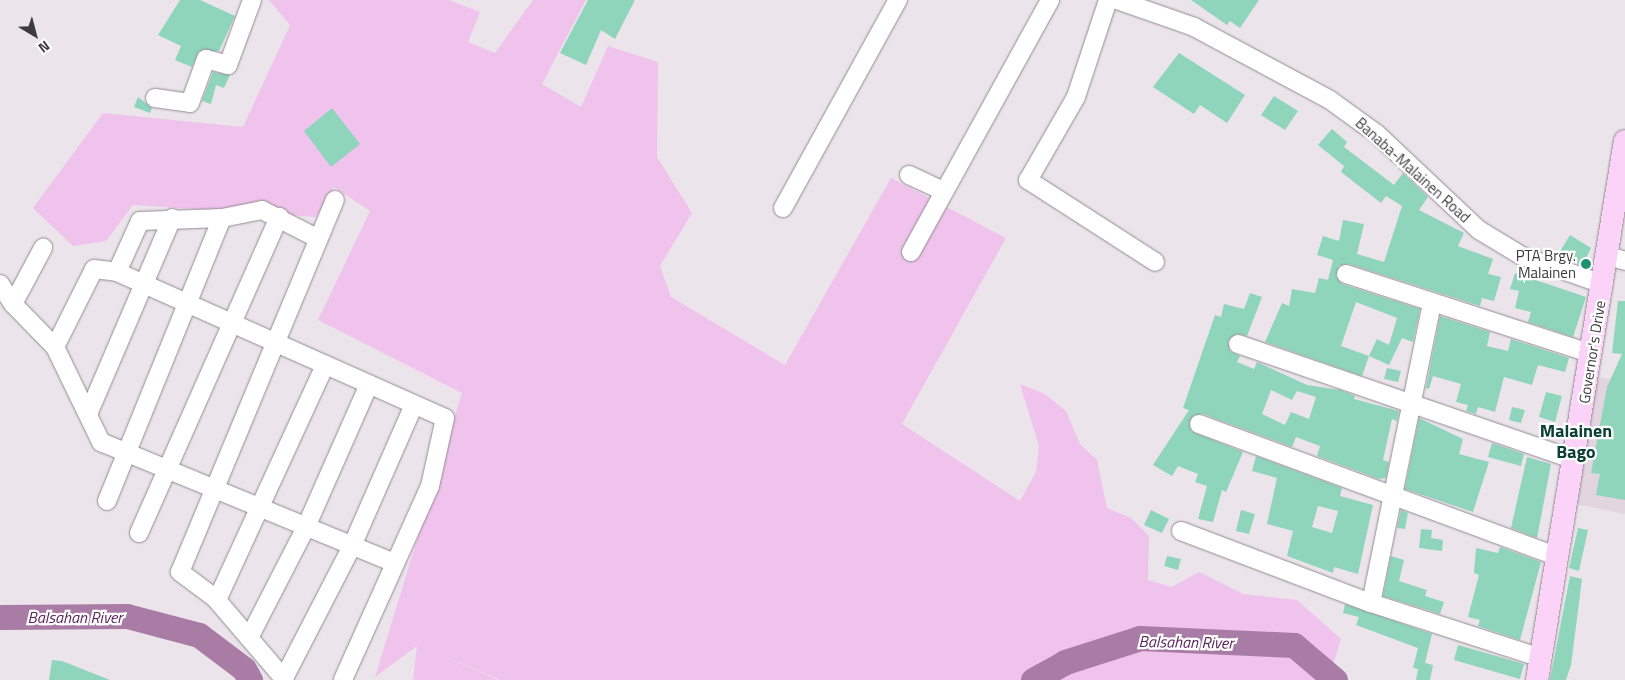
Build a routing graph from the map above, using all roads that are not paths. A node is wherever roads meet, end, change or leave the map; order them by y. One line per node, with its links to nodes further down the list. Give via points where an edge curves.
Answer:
1 (252, 0): 6 (street, via 228,65 206,59 190,103)
2 (898, 0): 11 (street)
3 (1050, 0): 9 (street)
4 (1108, 0): 19 (street, via 1076,97 1028,180)
5 (1117, 0): 24 (street, Banaba-Malainen Road, via 1194,27 1330,100 1377,134 1480,230 1522,256)
6 (155, 98)
7 (1625, 141): 18 (main road, Governor's Drive)
8 (909, 175): 9 (street)
9 (944, 192): 17 (street)
10 (334, 200): 15 (street)
11 (783, 208)
12 (280, 217): 14 (street, via 262,210); 15 (street); 28 (street)
13 (172, 218): 14 (street); 20 (street, via 140,221); 22 (street)
14 (222, 218): 25 (street)
15 (317, 238): 29 (street)
16 (43, 248): 26 (street)
17 (911, 252)
18 (1616, 259): 24 (main road, Governor's Drive)
19 (1155, 262)
20 (117, 272): 22 (street); 31 (street, via 94,270)
21 (1346, 274): 27 (street)
22 (142, 283): 25 (street); 37 (street)
23 (0, 284): 26 (street)
24 (1603, 284): 32 (main road, Governor's Drive)
25 (187, 303): 28 (street); 39 (street)
26 (13, 304): 31 (street)
27 (1432, 304): 32 (street); 35 (street)
28 (230, 323): 29 (street); 41 (street)
29 (275, 342): 33 (street); 42 (street)
30 (1238, 344): 35 (street)
31 (55, 347): 37 (street)
32 (1592, 354): 40 (main road, Governor's Drive)
33 (325, 365): 34 (street); 45 (street)
34 (369, 384): 36 (street); 46 (street)
35 (1411, 404): 40 (street); 43 (street)
36 (414, 405): 49 (street); 51 (street, via 445,418 430,486)
37 (88, 412): 39 (street, via 101,442)
38 (1199, 424): 43 (street)
39 (126, 452): 41 (street); 44 (street)
40 (1574, 460): 50 (main road, Governor's Drive)
41 (167, 469): 42 (street); 48 (street)
42 (216, 489): 45 (street); 52 (street, via 180,572)
43 (1393, 499): 50 (street); 53 (street)
44 (107, 501)
45 (261, 508): 46 (street); 52 (street)
46 (306, 527): 49 (street); 54 (street)
47 (1181, 531): 53 (street)
48 (139, 533)
49 (352, 546): 51 (street); 56 (street)
50 (1558, 557): 55 (main road, Governor's Drive)
51 (394, 563): 57 (street)
52 (217, 600): 54 (street)
53 (1372, 603): 55 (street)
54 (249, 638): 56 (street)
55 (1541, 658): 58 (main road, Governor's Drive)
56 (284, 679)
57 (343, 680)
58 (1537, 680)

